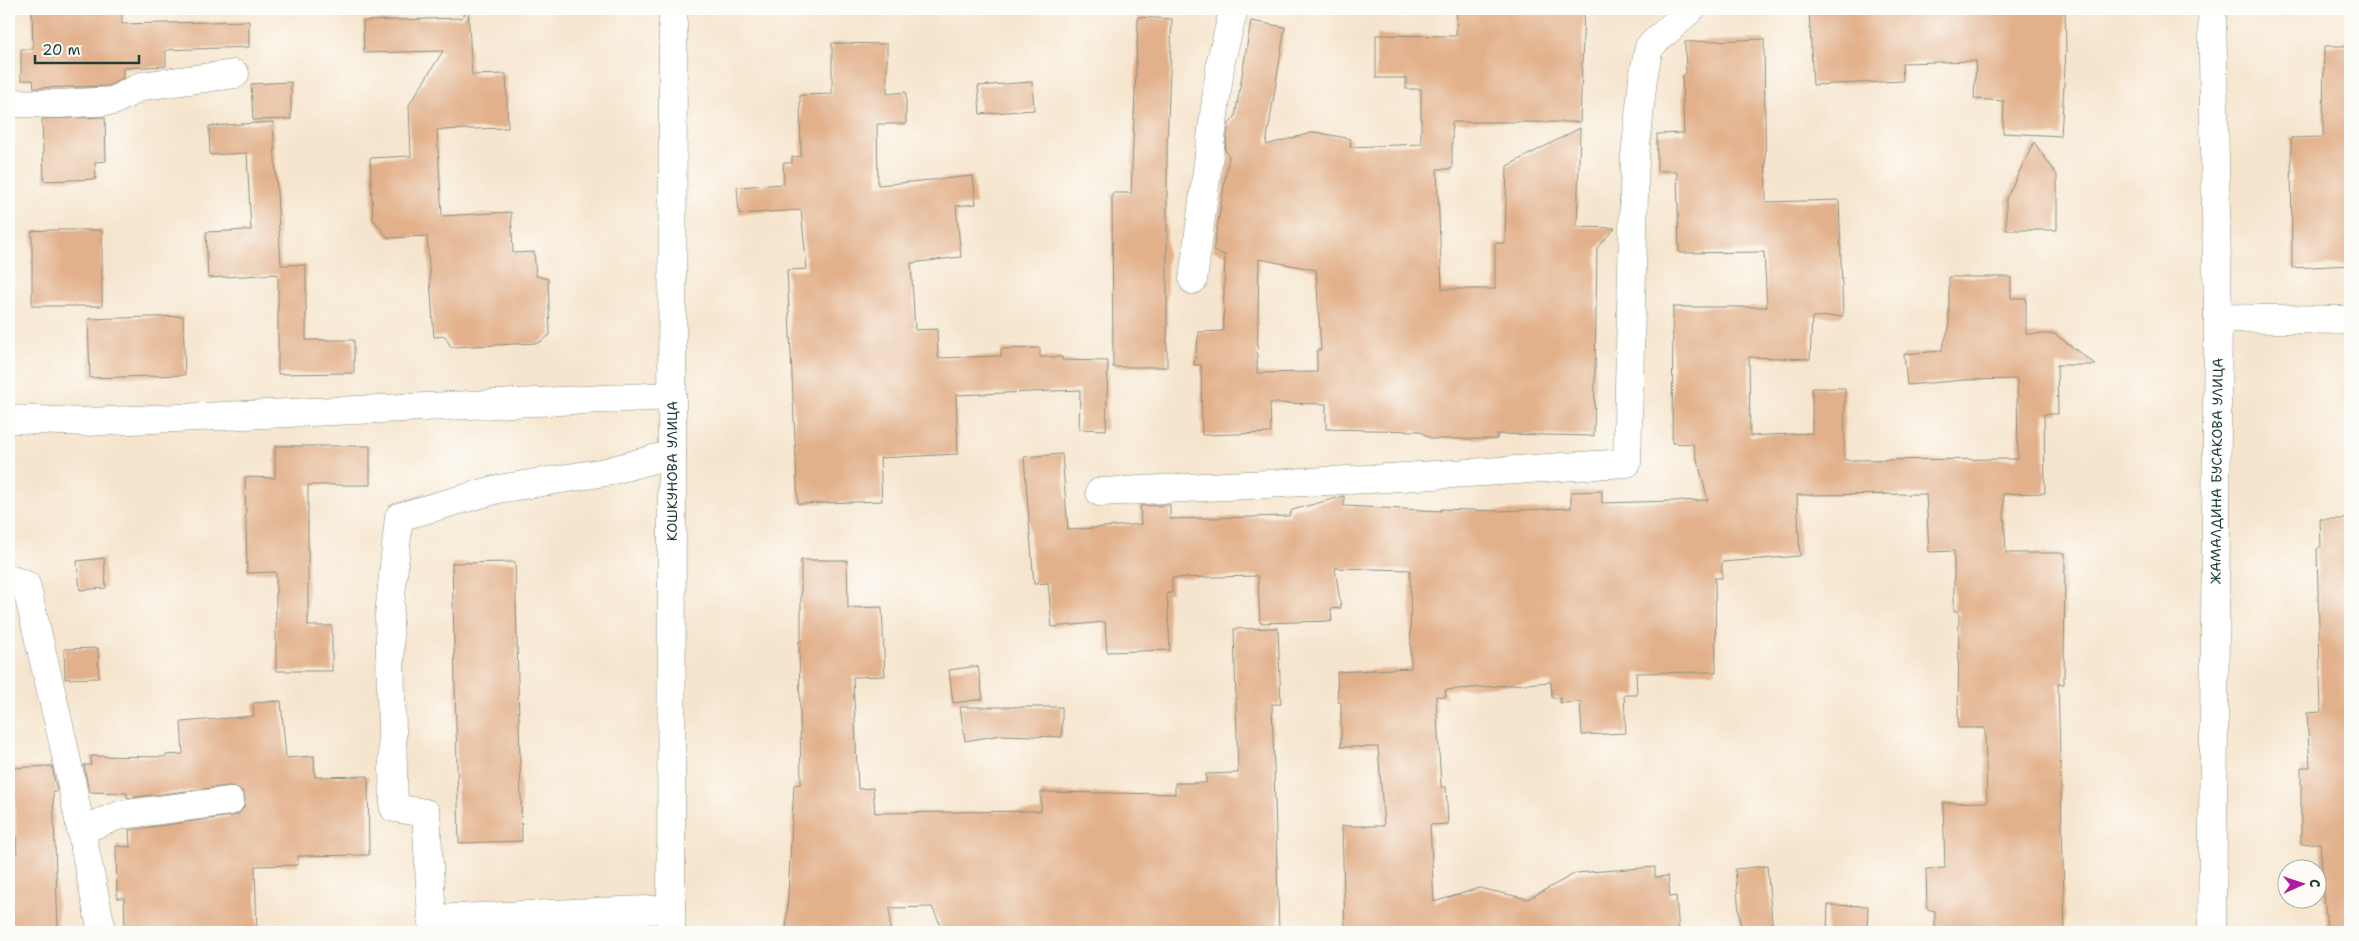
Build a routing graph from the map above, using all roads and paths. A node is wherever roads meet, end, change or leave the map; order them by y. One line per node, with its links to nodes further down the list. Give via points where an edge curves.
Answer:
1 (673, 9): 10 (street, КОШКУНОВА УЛИЦА)
2 (1234, 9): 7 (street, via 1221,60)
3 (1691, 9): 13 (street, via 1649,47 1643,78 1635,156 1627,463)
4 (2212, 9): 8 (street, ЖАМАЛДИНА БУСАКОВА УЛИЦА)
5 (235, 74): 6 (street, via 142,86 113,101)
6 (9, 104)
7 (1193, 280)
8 (2218, 318): 9 (street); 19 (street, ЖАМАЛДИНА БУСАКОВА УЛИЦА)
9 (2350, 320)
10 (672, 396): 11 (street, via 86,422); 12 (street, КОШКУНОВА УЛИЦА)
11 (9, 419)
12 (672, 454): 17 (street, КОШКУНОВА УЛИЦА); 17 (street, via 606,472 498,489 399,516 389,615 394,808 426,813 432,919)
13 (1100, 492)
14 (9, 579): 16 (street, via 26,585)
15 (230, 801): 16 (street, via 120,815)
16 (81, 830): 18 (street)
17 (671, 921)
18 (102, 932)
19 (2212, 932)

